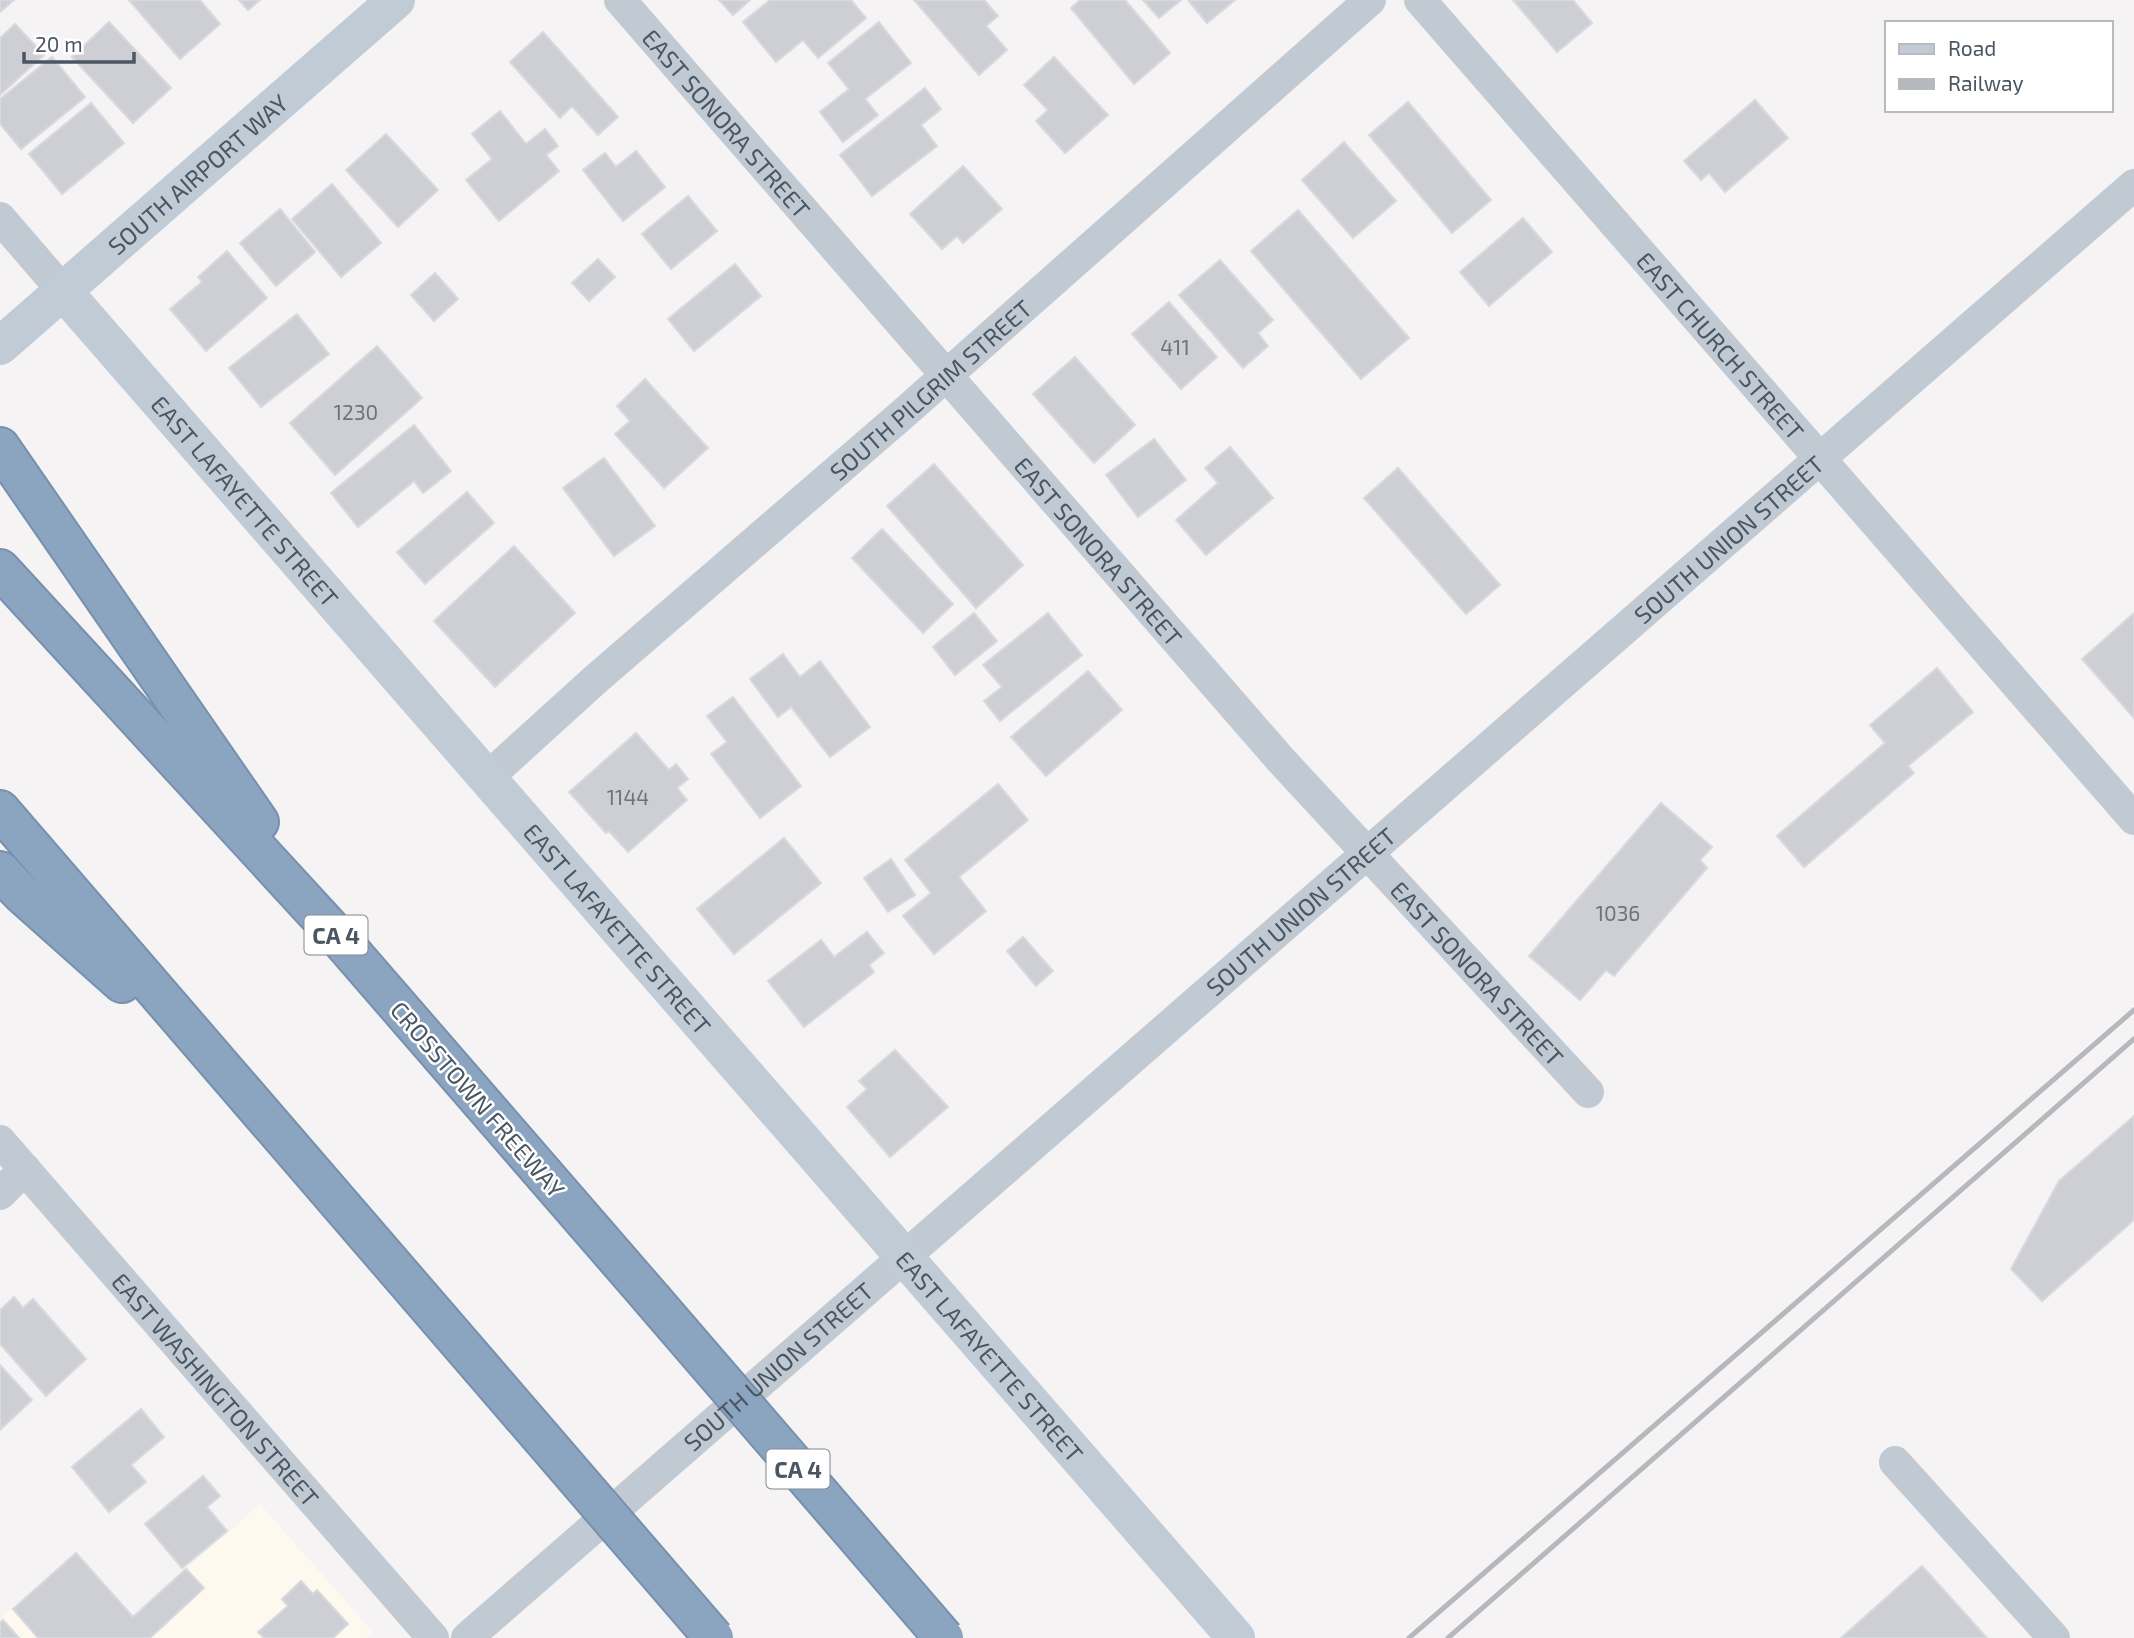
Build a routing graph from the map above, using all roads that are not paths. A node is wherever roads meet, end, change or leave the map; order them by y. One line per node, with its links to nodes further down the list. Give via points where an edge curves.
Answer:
1 (396, 0): 7 (street, SOUTH AIRPORT WAY)
2 (620, 0): 9 (street, EAST SONORA STREET)
3 (1370, 0): 9 (street, SOUTH PILGRIM STREET)
4 (1419, 0): 11 (street, EAST CHURCH STREET)
5 (2134, 185): 11 (street, SOUTH UNION STREET)
6 (0, 218): 7 (street, EAST LAFAYETTE STREET)
7 (63, 291): 8 (street, SOUTH AIRPORT WAY); 13 (street, EAST LAFAYETTE STREET)
8 (0, 346)
9 (946, 374): 13 (street, SOUTH PILGRIM STREET); 16 (street, EAST SONORA STREET)
10 (0, 447): 18 (highway)
11 (1820, 459): 15 (street, EAST CHURCH STREET); 16 (street, SOUTH UNION STREET)
12 (5, 575): 18 (highway, CROSSTOWN FREEWAY / CA 4)
13 (488, 777): 24 (street, EAST LAFAYETTE STREET)
14 (0, 810): 19 (highway)
15 (2134, 819)
16 (1367, 855): 20 (street, EAST SONORA STREET); 24 (street, SOUTH UNION STREET)
17 (0, 871): 19 (highway)
18 (340, 939): 29 (highway, CROSSTOWN FREEWAY / CA 4, bridge)
19 (229, 1078): 28 (highway, bridge)
20 (1588, 1092)
21 (0, 1141): 22 (street, EAST WASHINGTON STREET)
22 (24, 1169): 23 (street); 26 (street, EAST WASHINGTON STREET)
23 (0, 1194)
24 (902, 1256): 27 (street, SOUTH UNION STREET); 30 (street, EAST LAFAYETTE STREET)
25 (1895, 1462): 31 (street)
26 (433, 1638)
27 (467, 1638)
28 (714, 1638)
29 (944, 1638)
30 (1236, 1638)
31 (2054, 1638)

